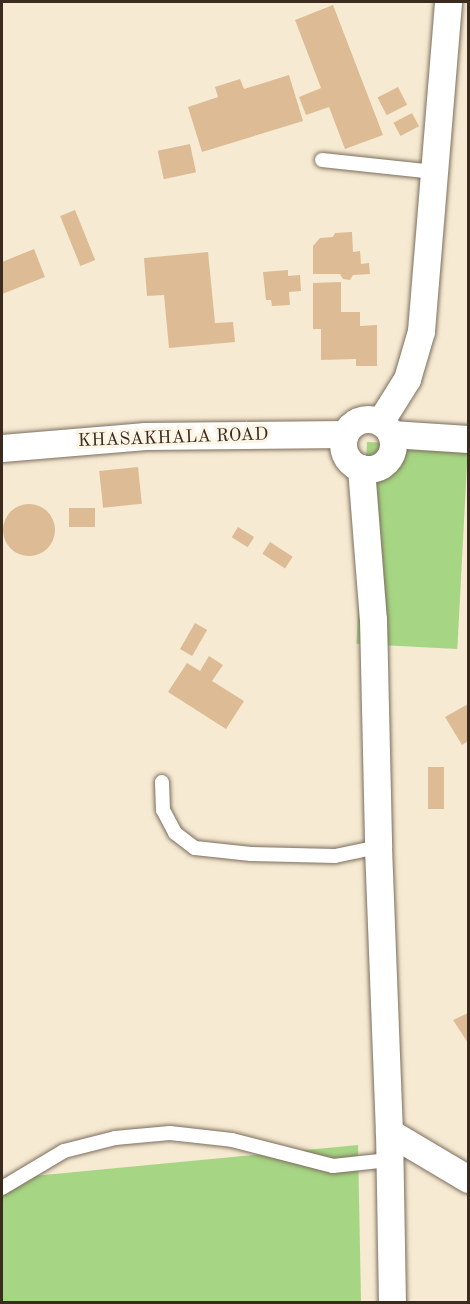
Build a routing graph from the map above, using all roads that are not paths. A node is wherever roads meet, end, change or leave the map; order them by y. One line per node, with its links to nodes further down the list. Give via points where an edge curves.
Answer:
1 (448, 2): 3 (street)
2 (322, 160): 3 (lane)
3 (434, 172): 4 (street, via 421,331)
4 (386, 428): 5 (street, via 365,419); 6 (street); 8 (street, via 393,442 389,457 377,467)
5 (345, 434): 7 (street, KHASAKHALA ROAD, via 145,436); 8 (street, via 347,459)
6 (468, 439)
7 (2, 447)
8 (361, 468): 10 (street, via 374,619)
9 (162, 782): 10 (lane, via 167,818 175,833 195,848 335,856)
10 (378, 847): 11 (street)
11 (389, 1132): 12 (street); 13 (street)
12 (389, 1160): 14 (lane, via 333,1166 232,1140 170,1133 115,1138 64,1151); 15 (street)
13 (468, 1179)
14 (2, 1188)
15 (392, 1302)

